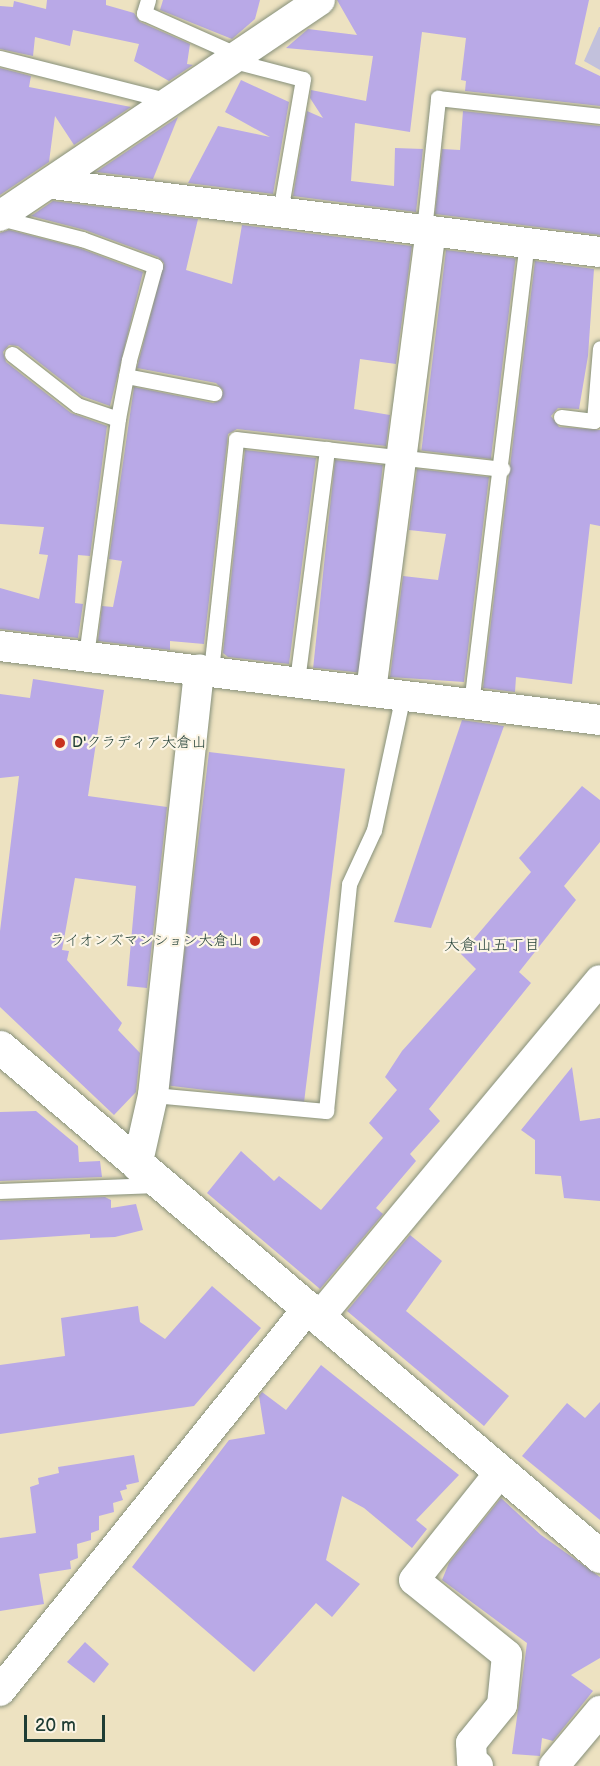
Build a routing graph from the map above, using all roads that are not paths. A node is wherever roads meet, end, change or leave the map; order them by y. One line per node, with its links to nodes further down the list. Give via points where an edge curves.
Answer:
1 (148, 0): 4 (lane, via 144,13)
2 (321, 0): 4 (street)
3 (0, 58): 5 (lane)
4 (237, 58): 5 (street); 8 (lane, via 303,79)
5 (173, 102): 7 (street)
6 (600, 116): 10 (lane, via 438,98)
7 (53, 183): 8 (street); 9 (street)
8 (280, 212): 10 (street)
9 (0, 217): 15 (lane, via 155,266)
10 (428, 230): 11 (street); 20 (street)
11 (527, 243): 12 (street); 21 (lane)
12 (600, 252)
13 (600, 348): 17 (lane, via 594,421)
14 (12, 354): 18 (lane, via 77,405)
15 (126, 376): 16 (lane); 18 (lane)
16 (214, 393)
17 (561, 417)
18 (118, 419): 23 (lane)
19 (327, 449): 20 (lane); 24 (lane, via 236,439); 25 (lane)
20 (402, 458): 21 (lane); 26 (street)
21 (502, 469): 28 (lane)
22 (0, 646): 23 (street)
23 (86, 655): 24 (street)
24 (205, 670): 25 (street); 32 (street)
25 (297, 681): 26 (street)
26 (372, 691): 27 (street)
27 (402, 695): 28 (street); 32 (lane, via 374,830 349,884 326,1111)
28 (471, 704): 29 (street)
29 (600, 720)
30 (600, 980): 35 (street)
31 (0, 1047): 33 (street)
32 (153, 1095): 33 (street)
33 (149, 1175): 34 (lane); 35 (street)
34 (0, 1191)
35 (314, 1311): 36 (street); 38 (street)
36 (501, 1470): 37 (street); 40 (street, via 414,1580 507,1655 502,1705 471,1743 472,1761)
37 (600, 1556)
38 (0, 1691)
39 (600, 1711): 41 (street)
40 (478, 1766)
41 (554, 1766)

